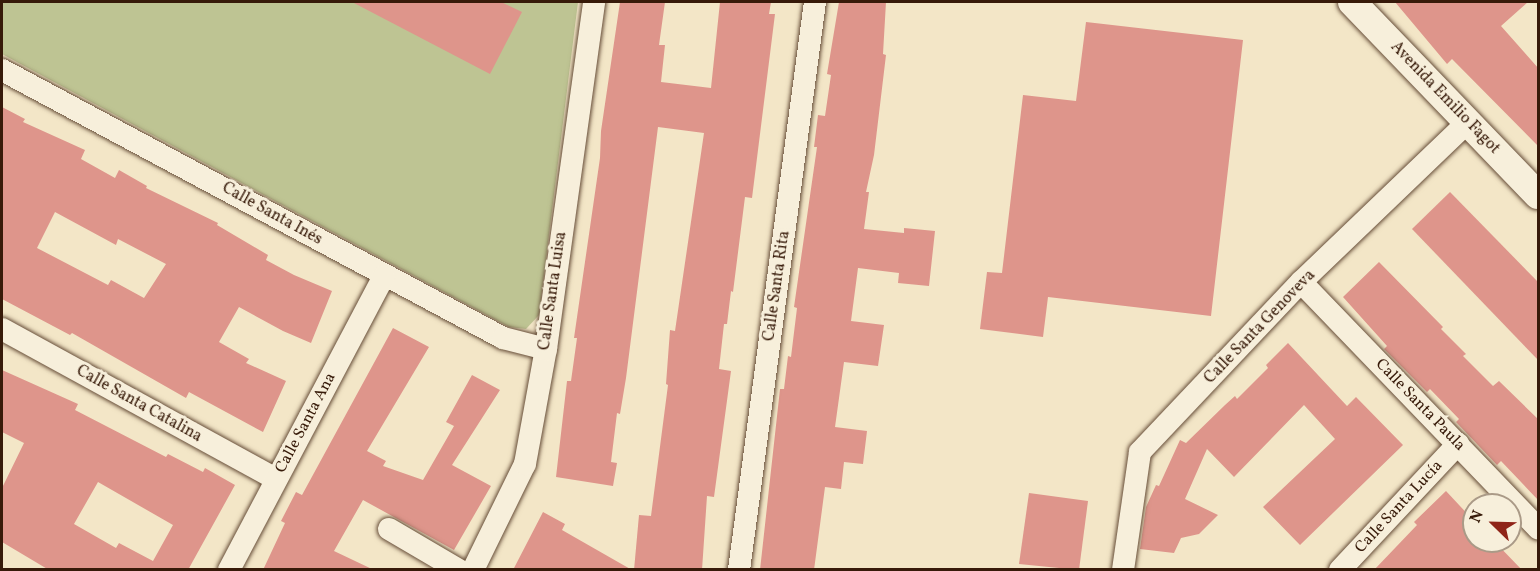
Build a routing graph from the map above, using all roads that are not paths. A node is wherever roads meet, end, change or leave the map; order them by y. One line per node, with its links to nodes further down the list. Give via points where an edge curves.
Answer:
1 (594, 2): 10 (street, Calle Santa Luisa)
2 (815, 2): 18 (street, Calle Santa Rita)
3 (1352, 2): 5 (street, Avenida Emilio Fagot)
4 (2, 70): 7 (street, Calle Santa Inés)
5 (1468, 122): 6 (street, Avenida Emilio Fagot); 8 (street, Calle Santa Genoveva)
6 (1539, 195)
7 (384, 276): 10 (street, Calle Santa Inés, via 503,338); 12 (street, Calle Santa Ana)
8 (1301, 282): 11 (street, Calle Santa Paula); 19 (street, Calle Santa Genoveva, via 1140,452)
9 (2, 329): 12 (street, Calle Santa Catalina)
10 (546, 350): 17 (street, Calle Santa Luisa, via 525,464)
11 (1458, 444): 13 (street, Calle Santa Paula); 20 (street, Calle Santa Lucía)
12 (276, 479): 15 (street, Calle Santa Ana)
13 (1539, 528)
14 (389, 530): 16 (street)
15 (229, 570)
16 (459, 570)
17 (473, 570)
18 (739, 570)
19 (1123, 570)
20 (1340, 570)

